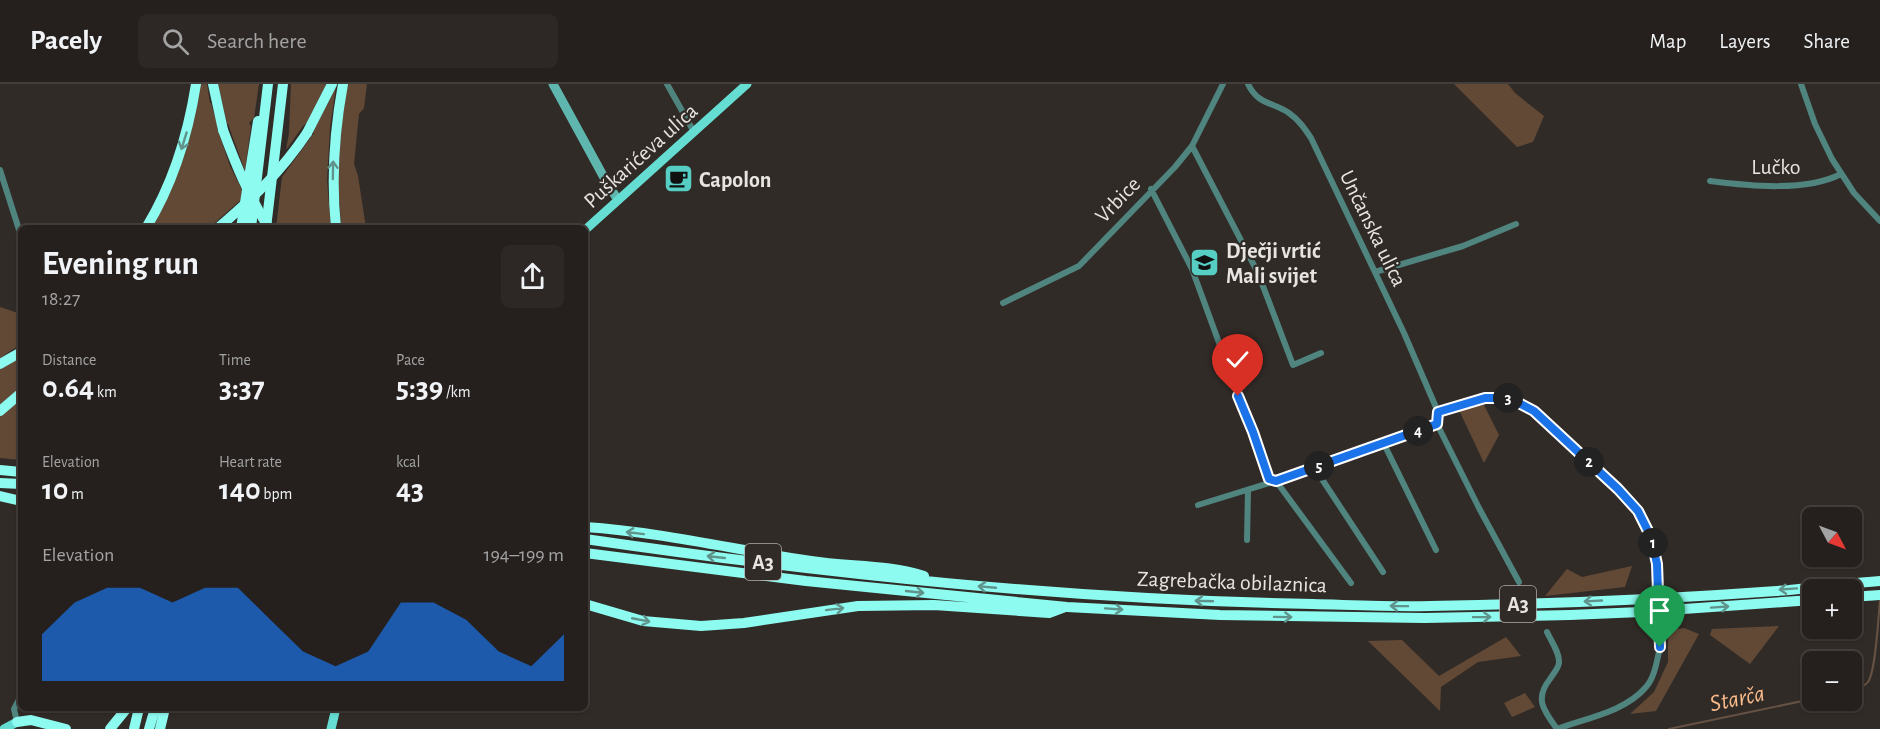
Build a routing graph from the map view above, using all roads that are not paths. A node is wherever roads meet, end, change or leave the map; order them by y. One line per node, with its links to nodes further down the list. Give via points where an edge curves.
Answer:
1 (196, 84): 22 (highway, one-way to 22, via 180,156)
2 (213, 84): 26 (highway, bridge, via 223,130 240,176)
3 (332, 84): 23 (highway, bridge, via 308,133 280,170)
4 (344, 84): 28 (highway, one-way to 4, via 333,156)
5 (553, 84): 19 (main road)
6 (667, 84): 13 (street)
7 (747, 84): 13 (main road, Puškarićeva ulica)
8 (1223, 84): 14 (street, Vrbice)
9 (1248, 84): 31 (street, Unčanska ulica, via 1260,99 1300,122 1311,138)
10 (1801, 84): 16 (street, Lučko, via 1815,124)
11 (283, 87): 27 (highway)
12 (267, 88): 24 (highway, via 257,125); 25 (highway)
13 (694, 132): 19 (main road, Puškarićeva ulica)
14 (1192, 146): 18 (street, Vrbice); 33 (street, via 1257,273 1293,364)
15 (0, 170): 29 (street)
16 (1841, 174): 17 (street, Lučko, via 1803,185); 20 (street, Lučko)
17 (1710, 182)
18 (1151, 189): 32 (street, Vrbice, via 1079,266); 46 (street, via 1192,268 1269,479)
19 (618, 200): 30 (main road, Puškarićeva ulica)
20 (1880, 221)
21 (1516, 224): 31 (street, via 1463,246)
22 (148, 225)
23 (222, 225)
24 (241, 225)
25 (251, 225)
26 (267, 225)
27 (269, 225)
28 (336, 225)
29 (18, 227)
30 (588, 227)
31 (1375, 272): 38 (street, Unčanska ulica)
32 (1003, 303)
33 (1321, 353)
34 (18, 354): 35 (highway)
35 (0, 364)
36 (18, 396): 37 (highway)
37 (0, 411)
38 (1438, 412): 39 (street); 83 (street, bridge, via 1485,398 1509,398 1534,411 1618,489 1638,511 1651,537 1657,564 1660,647 1647,686 1610,711)
39 (1437, 424): 40 (street); 61 (street)
40 (1384, 444): 43 (street); 56 (street)
41 (0, 464): 42 (highway)
42 (18, 464)
43 (1314, 467): 46 (street); 58 (street)
44 (0, 470): 45 (highway)
45 (18, 472)
46 (1276, 481): 49 (street); 62 (street)
47 (0, 483): 48 (highway)
48 (18, 484)
49 (1248, 491): 52 (street); 55 (street)
50 (0, 496): 51 (highway)
51 (18, 500)
52 (1198, 505)
53 (589, 527): 60 (highway, one-way to 53, via 908,571 812,561)
54 (588, 539): 60 (highway, Zagrebačka obilaznica / A3, one-way to 54)
55 (1247, 540)
56 (1436, 550)
57 (588, 553): 65 (highway, Zagrebačka obilaznica / A3, one-way to 65, via 806,581)
58 (1383, 572)
59 (1880, 580): 60 (highway, Zagrebačka obilaznica / A3, one-way to 60, via 1790,590 1427,606 1167,599)
60 (941, 582)
61 (1519, 582)
62 (1351, 583)
63 (1802, 601): 65 (highway, Zagrebačka obilaznica / A3, one-way to 63, via 1220,615 1424,618 1641,612)
64 (588, 605): 65 (highway, one-way to 65, via 643,621 701,626 858,606 934,604 1050,613)
65 (1067, 607)
66 (1547, 632): 83 (street, via 1559,663 1542,692 1541,702)
67 (18, 702): 74 (street, via 14,709)
68 (125, 711): 77 (highway)
69 (126, 711): 78 (highway)
70 (138, 711): 79 (highway)
71 (161, 711): 80 (highway); 81 (highway)
72 (335, 711): 82 (main road)
73 (0, 722): 75 (street)
74 (17, 722): 75 (main road); 76 (highway, via 31,720)
75 (5, 729)
76 (66, 729)
77 (110, 729)
78 (122, 729)
79 (134, 729)
80 (149, 729)
81 (161, 729)
82 (331, 729)
83 (1557, 729)

